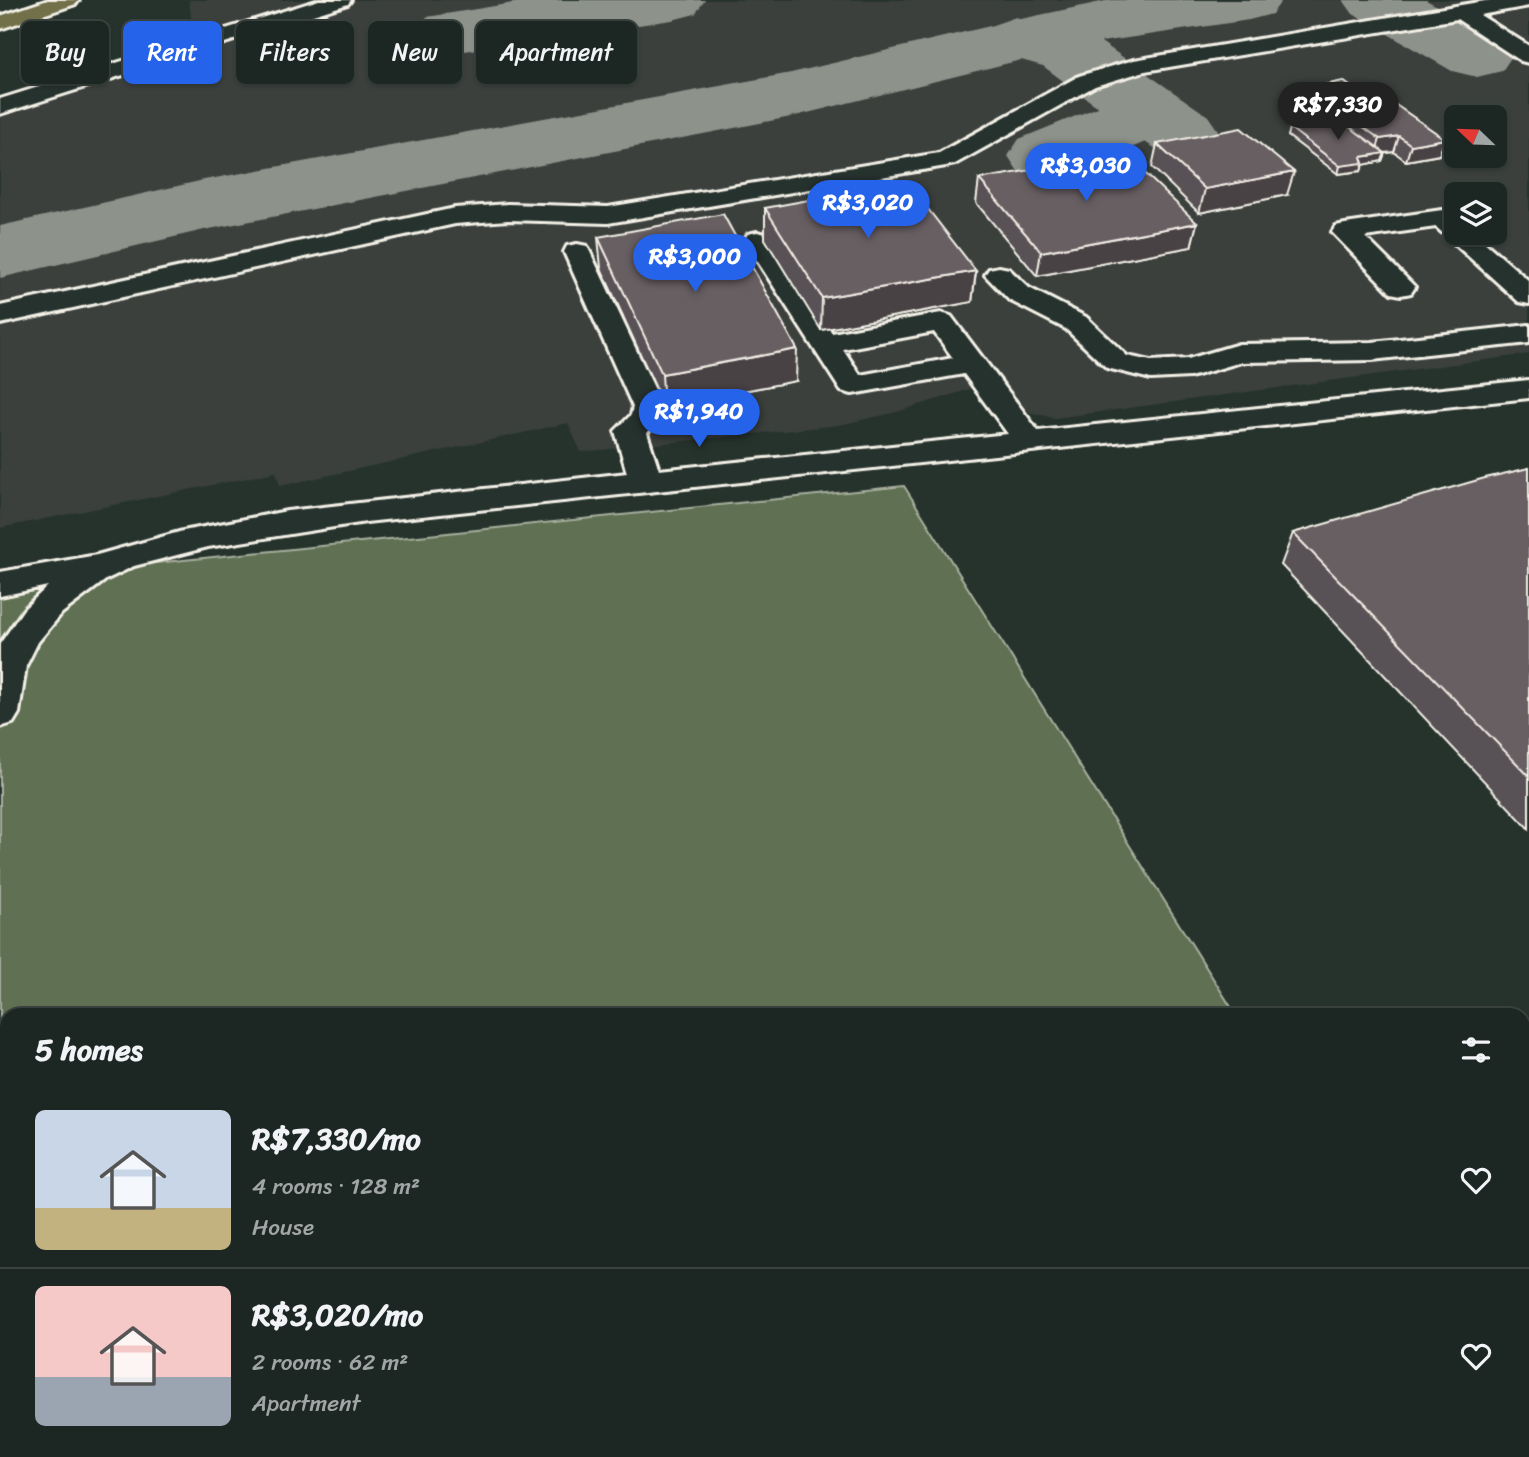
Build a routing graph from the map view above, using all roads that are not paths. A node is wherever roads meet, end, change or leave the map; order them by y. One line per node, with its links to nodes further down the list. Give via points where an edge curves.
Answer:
1 (69, 0): 5 (main road)
2 (341, 0): 7 (street)
3 (1529, 0): 4 (street)
4 (1461, 12): 6 (street); 15 (street, via 1104,75 946,159 608,215 508,212 455,216)
5 (0, 23)
6 (1529, 56)
7 (0, 107)
8 (1444, 220): 13 (street, via 1345,232)
9 (757, 240): 17 (street)
10 (1472, 245): 14 (street)
11 (577, 252): 21 (street, via 648,407 646,418 631,431)
12 (999, 275): 16 (street, via 1019,294 1076,323 1117,362 1151,370 1190,368 1239,353 1372,351)
13 (1401, 287)
14 (1529, 296)
15 (0, 315)
16 (1529, 334)
17 (826, 343): 18 (street, via 941,321); 18 (street, via 852,385)
18 (970, 364): 20 (street)
19 (1529, 389): 20 (street)
20 (1030, 442): 21 (street)
21 (646, 482): 22 (street, via 306,519 180,542)
22 (112, 561): 23 (street); 24 (street, via 55,599 28,629 9,664)
23 (0, 583)
24 (0, 713)

